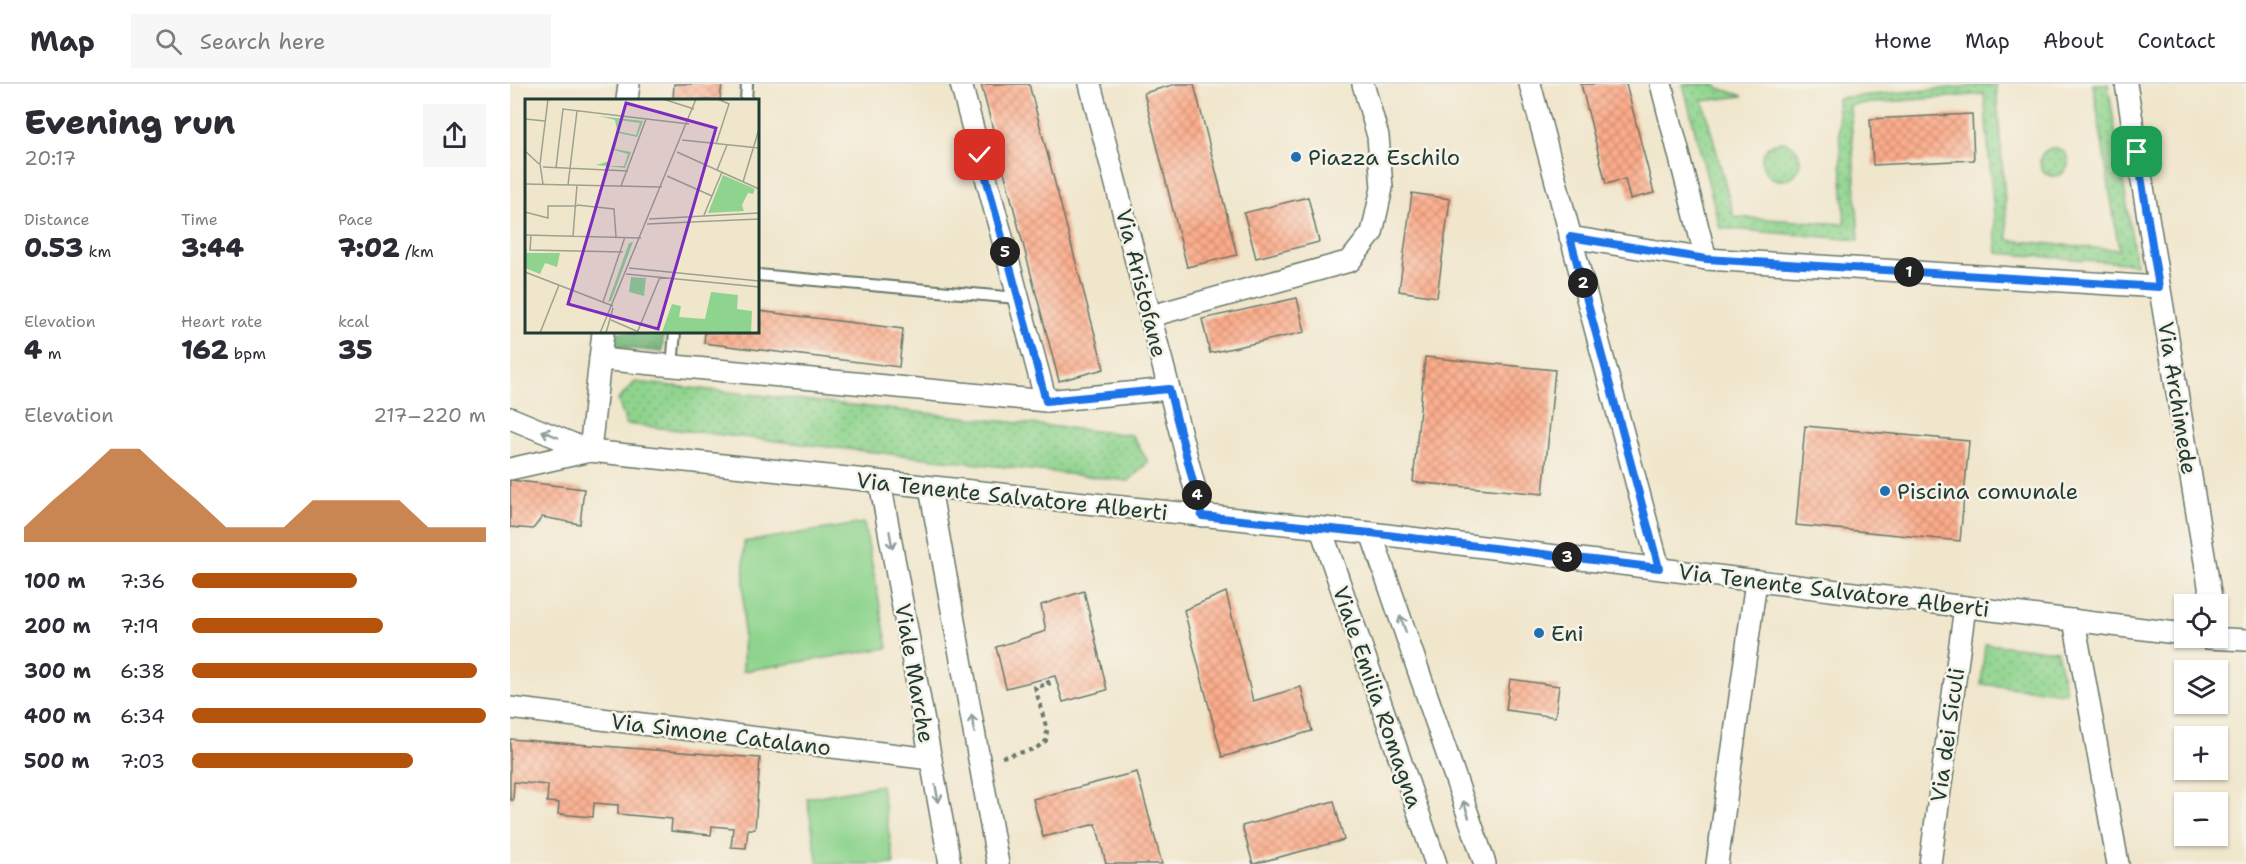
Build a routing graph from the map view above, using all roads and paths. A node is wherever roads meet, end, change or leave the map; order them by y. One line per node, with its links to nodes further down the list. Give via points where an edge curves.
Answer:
1 (629, 84): 9 (street)
2 (747, 84): 10 (lane)
3 (961, 84): 15 (street)
4 (1090, 84): 16 (street, Via Aristofane)
5 (1363, 84): 16 (street, via 1378,136 1382,188 1372,233 1350,261)
6 (1530, 84): 11 (street)
7 (1661, 84): 12 (street)
8 (2126, 84): 14 (street, Via Archimede)
9 (627, 99)
10 (746, 99)
11 (1570, 237): 12 (street); 31 (street)
12 (1706, 259): 14 (street)
13 (759, 275): 15 (lane)
14 (2159, 287): 33 (street, Via Archimede)
15 (1017, 298): 22 (street)
16 (1150, 316): 21 (street, Via Aristofane)
17 (603, 333): 19 (street)
18 (675, 333): 20 (lane)
19 (600, 359): 20 (street); 24 (street)
20 (672, 366): 22 (street)
21 (1169, 389): 22 (street); 28 (street, Via Aristofane)
22 (1046, 401)
23 (510, 418): 24 (street, Via Tenente Salvatore Alberti, one-way to 23)
24 (590, 451): 25 (street, Via Tenente Salvatore Alberti); 26 (street, Via Tenente Salvatore Alberti)
25 (510, 469)
26 (880, 482): 27 (street, Via Tenente Salvatore Alberti); 41 (street, Viale Marche, one-way to 41)
27 (930, 488): 28 (street, Via Tenente Salvatore Alberti); 42 (street, one-way to 27)
28 (1202, 516): 29 (street, Via Tenente Salvatore Alberti)
29 (1321, 530): 30 (street, Via Tenente Salvatore Alberti); 45 (street, Viale Emilia Romagna)
30 (1371, 533): 31 (street, Via Tenente Salvatore Alberti); 46 (street, Viale Emilia Romagna, one-way to 30)
31 (1659, 568): 32 (street, Via Tenente Salvatore Alberti)
32 (1756, 581): 34 (street, Via Tenente Salvatore Alberti); 47 (street)
33 (2210, 594)
34 (1965, 607): 35 (street, Via Tenente Salvatore Alberti); 48 (street, Via dei Siculi)
35 (2074, 620): 36 (street, Via Tenente Salvatore Alberti); 49 (street)
36 (2174, 633)
37 (2228, 639): 38 (street)
38 (2246, 640)
39 (1046, 678): 42 (path, via 1049,684 1035,687 1047,730 1046,741 1035,749)
40 (510, 708): 41 (street, Via Simone Catalano)
41 (931, 759): 43 (street, Viale Marche, one-way to 43)
42 (980, 762): 44 (street)
43 (950, 864)
44 (998, 864)
45 (1436, 864)
46 (1485, 864)
47 (1717, 864)
48 (1930, 864)
49 (2118, 864)

